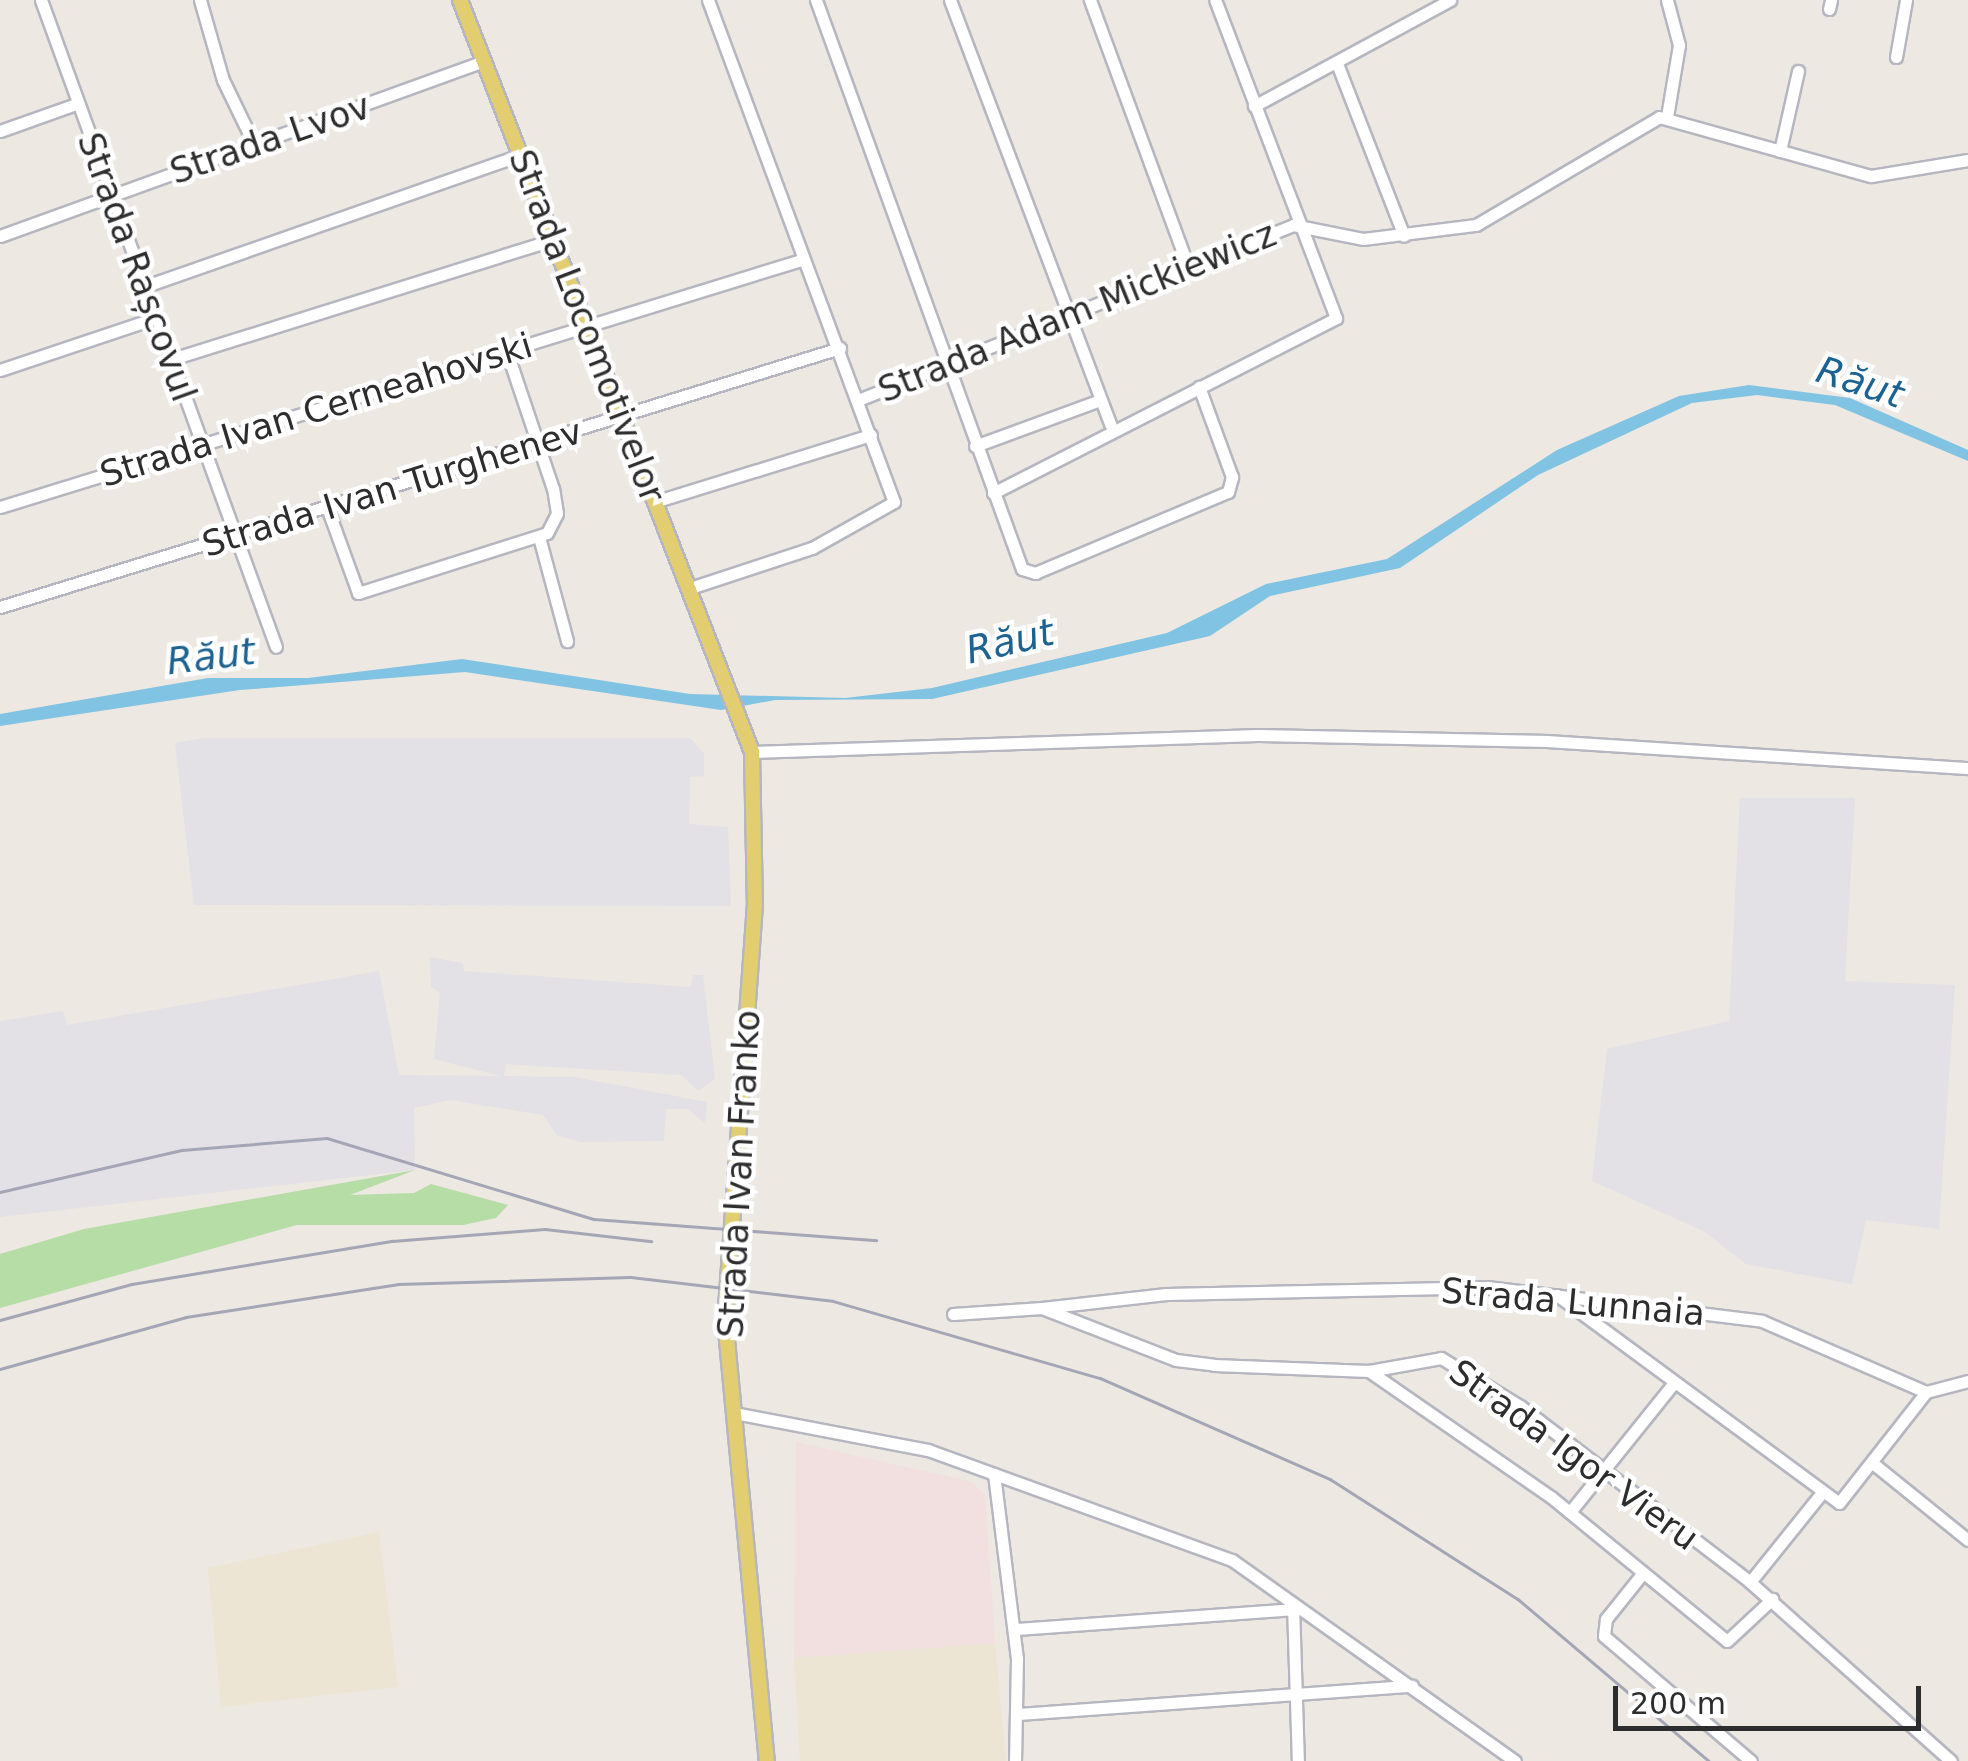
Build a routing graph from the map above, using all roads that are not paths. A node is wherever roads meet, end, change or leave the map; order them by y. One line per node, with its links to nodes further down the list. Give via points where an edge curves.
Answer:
1 (41, 0): 16 (street, Strada Rașcovul)
2 (200, 0): 20 (street, via 222,80)
3 (460, 0): 13 (main road, Strada Locomotivelor)
4 (708, 0): 29 (street)
5 (816, 0): 38 (street)
6 (950, 0): 32 (street)
7 (1090, 0): 30 (street)
8 (1215, 0): 17 (street)
9 (1450, 0): 14 (street)
10 (1666, 0): 18 (street, via 1679,45)
11 (1906, 0): 12 (street)
12 (1896, 57)
13 (484, 61): 20 (street, Strada Lvov); 22 (main road, Strada Locomotivelor)
14 (1338, 66): 17 (street); 27 (street)
15 (1798, 71): 21 (street)
16 (76, 104): 19 (street); 24 (street, Strada Rașcovul)
17 (1254, 106): 25 (street, via 1292,199)
18 (1668, 116): 21 (street); 27 (street, Strada Adam Mickiewicz, via 1636,124 1476,225)
19 (0, 131)
20 (254, 142): 24 (street, Strada Lvov)
21 (1780, 151): 23 (street, via 1883,178)
22 (522, 154): 28 (main road, Strada Locomotivelor); 31 (street)
23 (1968, 160)
24 (110, 196): 26 (street, Strada Lvov); 31 (street, Strada Rașcovul)
25 (1294, 225): 27 (street, Strada Adam Mickiewicz, via 1325,236); 30 (street, Strada Adam Mickiewicz); 40 (street, via 1336,318)
26 (0, 236)
27 (1404, 236)
28 (554, 239): 34 (main road, Strada Locomotivelor); 37 (street)
29 (804, 260): 34 (street, Strada Ivan Cerneahovski); 35 (street)
30 (1188, 266): 32 (street, Strada Adam Mickiewicz)
31 (143, 287): 33 (street, Strada Rașcovul)
32 (1067, 313): 38 (street, Strada Adam Mickiewicz); 42 (street)
33 (155, 318): 37 (street, Strada Rașcovul); 39 (street)
34 (586, 327): 36 (street, Strada Ivan Cerneahovski); 43 (main road, Strada Locomotivelor)
35 (840, 348): 41 (street); 43 (street, Strada Ivan Turghenev)
36 (507, 352): 46 (street); 47 (street, Strada Ivan Cerneahovski)
37 (172, 359): 47 (street, Strada Rașcovul)
38 (945, 362): 41 (street, Strada Adam Mickiewicz); 48 (street)
39 (0, 370)
40 (1199, 387): 44 (street); 49 (street, via 1232,478 1228,492 1026,573)
41 (858, 400): 45 (street)
42 (1100, 400): 44 (street); 48 (street)
43 (620, 415): 46 (street, Strada Ivan Turghenev); 50 (main road, Strada Locomotivelor)
44 (1111, 425): 49 (street, via 1100,444)
45 (871, 436): 50 (street); 55 (street, via 894,504 812,548)
46 (538, 442): 52 (street, Strada Ivan Turghenev); 54 (street, via 557,513)
47 (204, 445): 51 (street, Strada Ivan Cerneahovski); 53 (street, Strada Rașcovul)
48 (975, 446): 49 (street)
49 (993, 493)
50 (654, 502): 55 (main road, Strada Locomotivelor)
51 (0, 506)
52 (328, 510): 53 (street, Strada Ivan Turghenev); 54 (street, via 358,593)
53 (238, 537): 56 (street, Strada Ivan Turghenev); 58 (street, Strada Rașcovul)
54 (540, 537): 57 (street)
55 (687, 588): 59 (main road, Strada Locomotivelor)
56 (0, 606)
57 (567, 642)
58 (276, 647)
59 (711, 654): 60 (main road, Strada Ivan Franko)
60 (752, 752): 61 (street, via 1259,735 1548,741); 69 (main road, Strada Ivan Franko, via 755,904 725,1319)
61 (1968, 768)
62 (1556, 1295): 63 (street, Strada Lunnaia, via 1269,1291); 67 (street); 68 (street, Strada Lunnaia, via 1762,1321)
63 (1042, 1308): 64 (street, Strada Igor Vieru); 65 (street, Strada Igor Vieru, via 1176,1360)
64 (953, 1314)
65 (1369, 1371): 71 (street, Strada Igor Vieru, via 1441,1358); 74 (street)
66 (1968, 1381): 68 (street)
67 (1672, 1385): 71 (street); 73 (street)
68 (1926, 1392): 70 (street)
69 (739, 1414): 72 (street, via 881,1439); 84 (main road, Strada Ivan Franko)
70 (1875, 1465): 73 (street, via 1846,1501); 75 (street)
71 (1604, 1472): 74 (street); 77 (street, Strada Igor Vieru)
72 (994, 1474): 79 (street, via 1194,1544); 80 (street)
73 (1820, 1495): 77 (street)
74 (1570, 1512): 76 (street)
75 (1968, 1540)
76 (1642, 1574): 78 (street, via 1733,1643); 88 (street, via 1606,1619 1604,1636)
77 (1750, 1582): 78 (street, Strada Igor Vieru)
78 (1772, 1599): 89 (street, Strada Igor Vieru)
79 (1293, 1603): 80 (street); 81 (street); 82 (street)
80 (1015, 1629): 83 (street)
81 (1412, 1686): 82 (street); 87 (street)
82 (1296, 1699): 83 (street); 86 (street)
83 (1017, 1714): 85 (street)
84 (767, 1761)
85 (1016, 1761)
86 (1298, 1761)
87 (1515, 1761)
88 (1751, 1761)
89 (1950, 1761)

